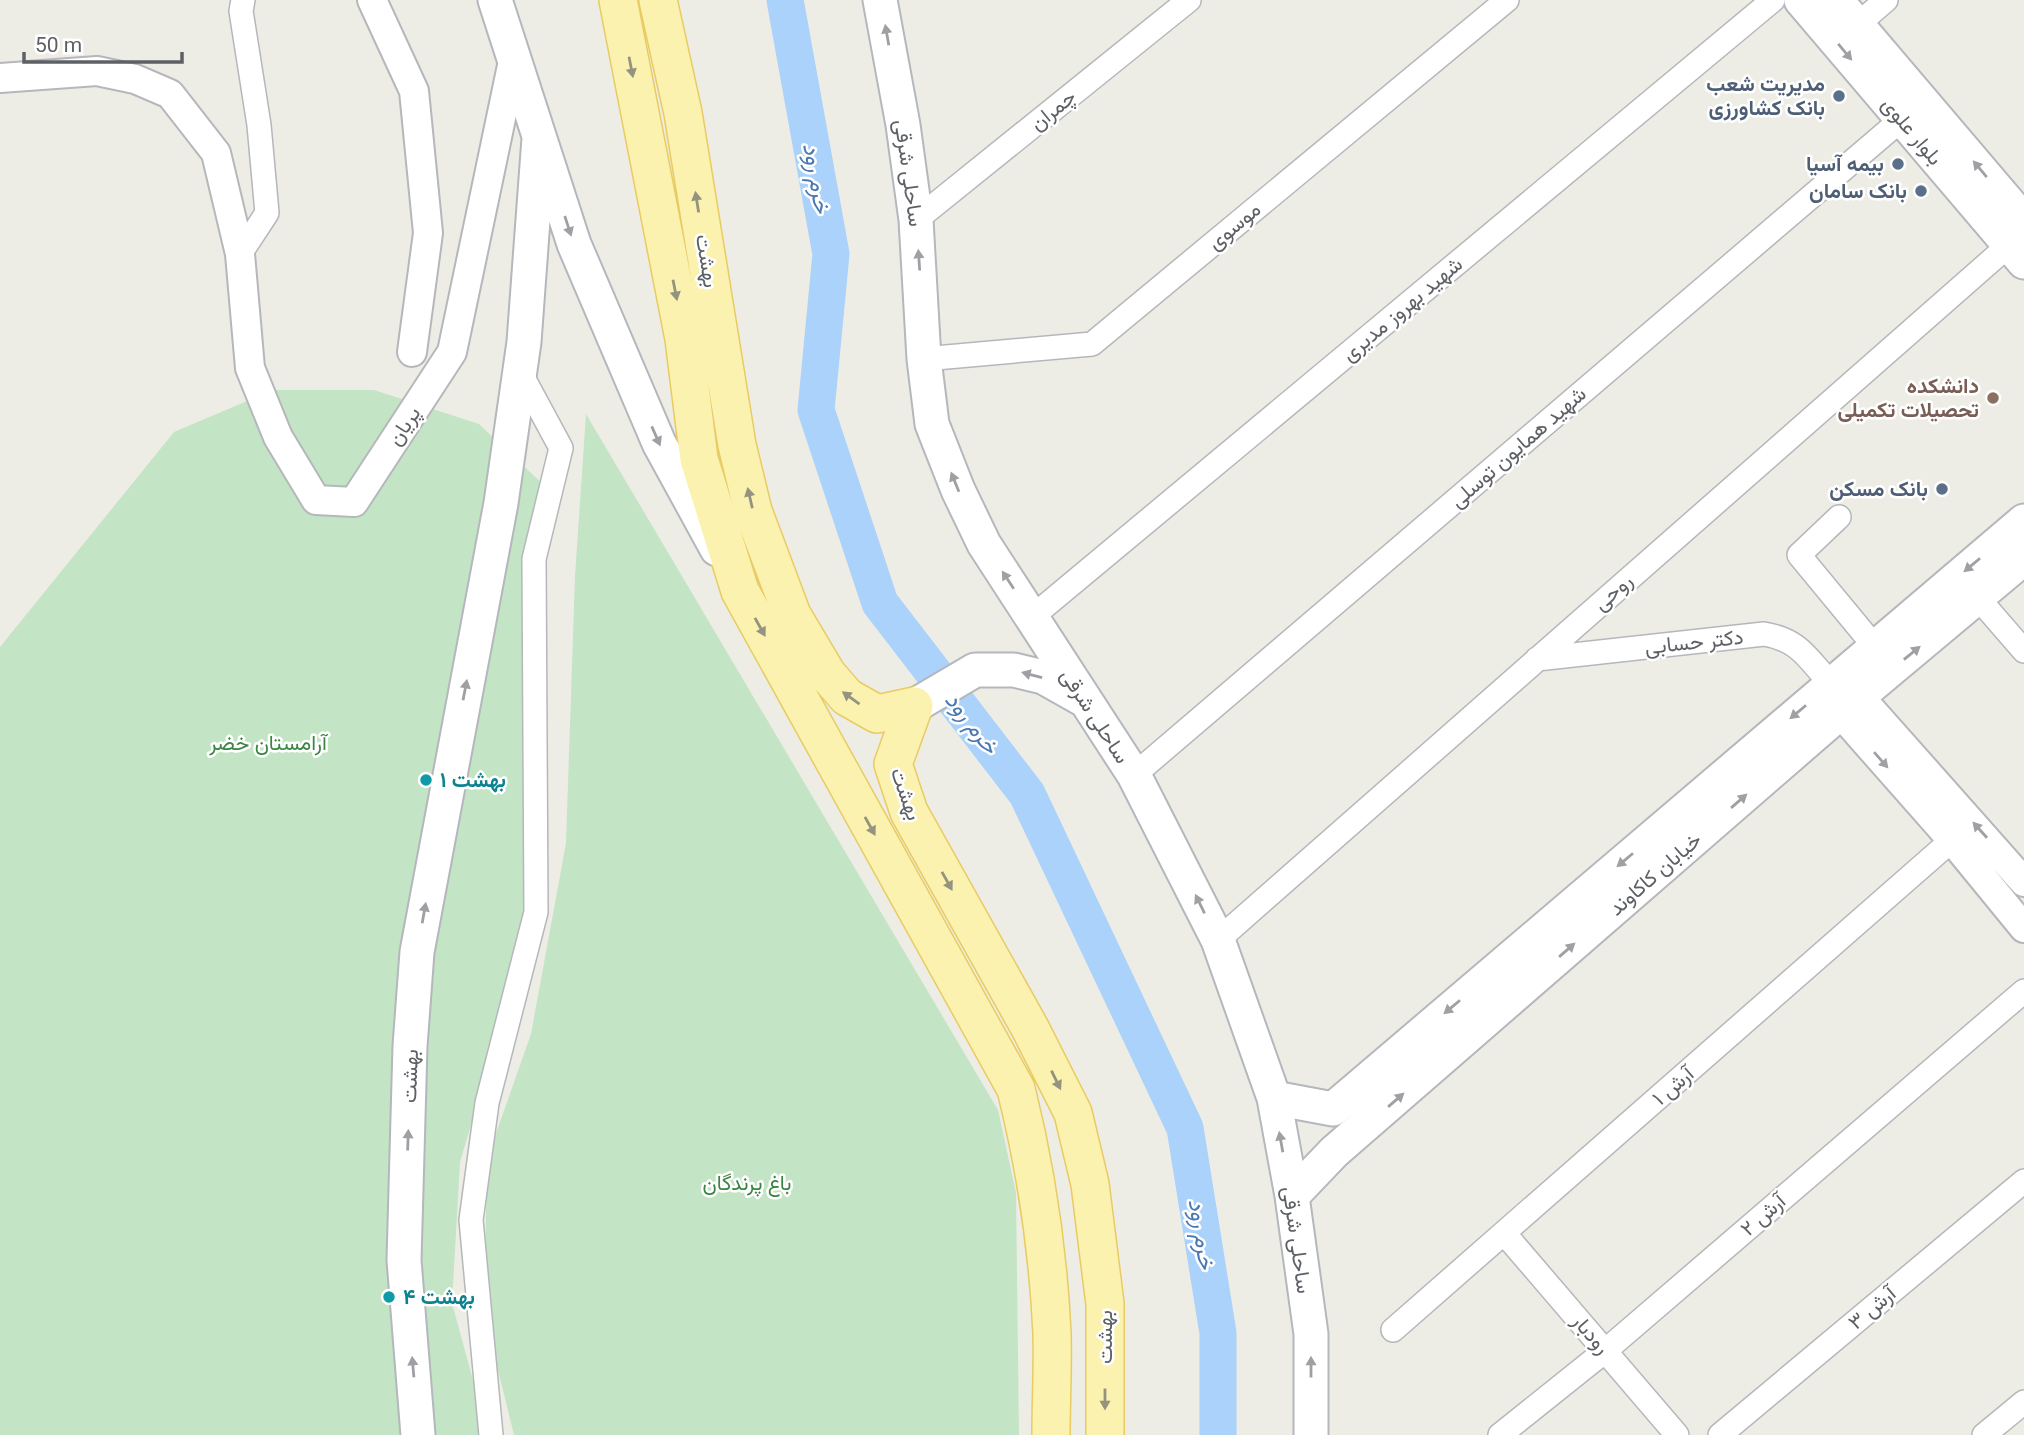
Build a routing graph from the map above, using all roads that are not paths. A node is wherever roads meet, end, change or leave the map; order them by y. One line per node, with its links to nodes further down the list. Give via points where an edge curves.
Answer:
1 (243, 0): 21 (street, via 267,213)
2 (372, 0): 22 (street, via 414,91 428,233)
3 (495, 0): 15 (main road)
4 (522, 0): 15 (main road)
5 (618, 0): 28 (main road, بهشت, one-way to 28, via 684,339 699,459)
6 (658, 0): 35 (main road, بهشت, one-way to 6, via 877,714 847,697 827,674 792,615 753,512 737,445 683,113)
7 (880, 0): 19 (main road, ساحلی شرقی, one-way to 7)
8 (1189, 0): 19 (street, چمران)
9 (1507, 0): 23 (street, موسوی, via 1092,344)
10 (1773, 0): 30 (street, شهید بهروز مدیری)
11 (1801, 0): 17 (main road, بلوار علوی, one-way to 17)
12 (1836, 0): 14 (main road, بلوار علوی)
13 (1886, 0): 14 (street)
14 (1857, 25): 20 (main road, بلوار علوی, one-way to 14)
15 (514, 56): 18 (main road); 21 (street, پریان, via 452,352 354,502 316,500 278,437 250,368)
16 (0, 78): 21 (street, پریان, via 97,71 135,79 170,94 216,153)
17 (1902, 119): 20 (main road, بلوار علوی); 37 (street, شهید همایون توسلی)
18 (539, 138): 24 (main road, بهشت); 28 (main road, one-way to 28, via 574,244 659,443)
19 (916, 220): 23 (main road, ساحلی شرقی, one-way to 19)
20 (2019, 243): 33 (street, روحی)
21 (240, 254)
22 (412, 352)
23 (924, 359): 30 (main road, ساحلی شرقی, one-way to 23, via 984,544 957,490 932,424)
24 (520, 372): 54 (main road, بهشت, one-way to 24, via 404,1260 417,952 501,503); 55 (street, via 561,448 534,559 536,912 487,1103 471,1220)
25 (1839, 517): 31 (street, via 1798,555)
26 (2024, 521): 31 (main road, خیابان کاکاوند, one-way to 31)
27 (2024, 558): 29 (main road, خیابان کاکاوند)
28 (740, 591): 44 (main road, بهشت, one-way to 44)
29 (1978, 598): 32 (street); 34 (main road, خیابان کاکاوند, one-way to 29)
30 (1031, 617): 36 (main road, ساحلی شرقی)
31 (1875, 647): 34 (main road, خیابان کاکاوند)
32 (2024, 650)
33 (1537, 659): 34 (street, دکتر حسابی, via 1764,634 1796,645); 41 (street, روحی)
34 (1843, 698): 38 (street, دکتر حسابی, one-way to 38); 39 (street, دکتر حسابی, one-way to 34); 46 (main road, خیابان کاکاوند, one-way to 46); 47 (main road, خیابان کاکاوند, one-way to 34)
35 (924, 700): 36 (main road, one-way to 35, via 1043,677 1014,670 975,670); 43 (main road, بهشت, one-way to 43, via 893,764 909,812)
36 (1084, 700): 37 (main road, ساحلی شرقی)
37 (1134, 775): 41 (main road, ساحلی شرقی, one-way to 37)
38 (1952, 840): 40 (street, دکتر حسابی); 50 (street, آرش ۱)
39 (2024, 881)
40 (2024, 928)
41 (1218, 940): 45 (main road, ساحلی شرقی)
42 (2024, 990): 52 (street, آرش ۲)
43 (1030, 1028): 44 (main road); 57 (main road, بهشت, one-way to 57, via 1073,1113 1090,1184 1105,1304)
44 (1016, 1089): 56 (main road, بهشت, via 1043,1223 1052,1334)
45 (1274, 1098): 46 (main road); 49 (main road, ساحلی شرقی, one-way to 45)
46 (1333, 1109): 47 (main road, via 1326,1124 1331,1133 1341,1140)
47 (1353, 1138): 49 (main road, خیابان کاکاوند)
48 (2024, 1181): 61 (street, آرش ۳)
49 (1293, 1196): 58 (main road, ساحلی شرقی, one-way to 49, via 1311,1334)
50 (1504, 1233): 51 (street, آرش ۱); 52 (street, رودبار)
51 (1393, 1331)
52 (1605, 1351): 59 (street, آرش ۲); 60 (street, رودبار)
53 (2024, 1402): 62 (street)
54 (418, 1435)
55 (491, 1435)
56 (1051, 1435)
57 (1105, 1435)
58 (1311, 1435)
59 (1500, 1435)
60 (1677, 1435)
61 (1720, 1435)
62 (1984, 1435)

